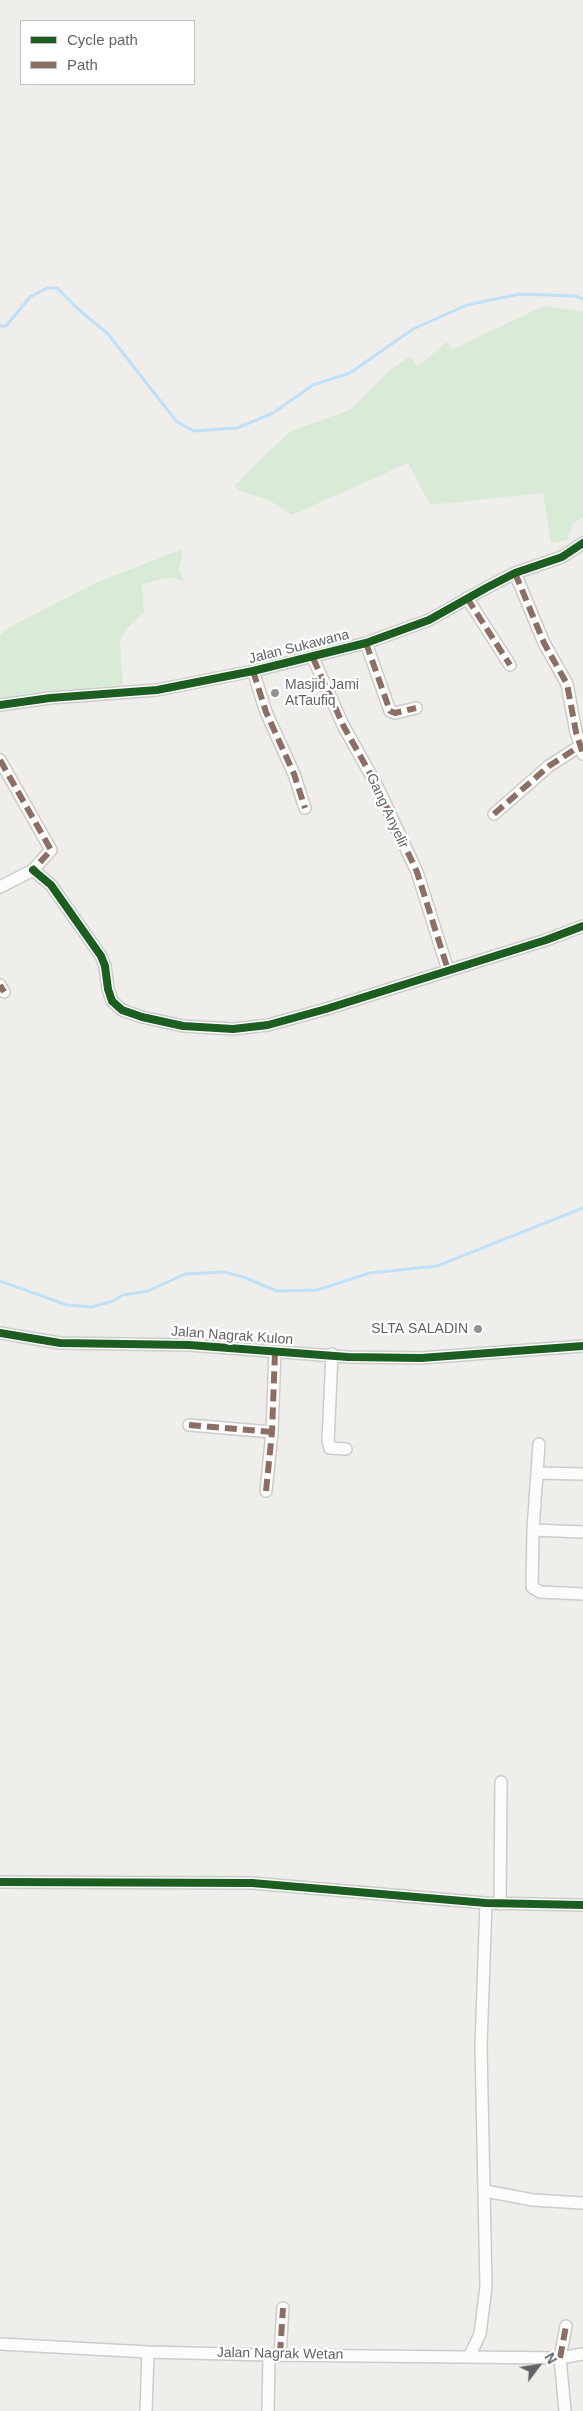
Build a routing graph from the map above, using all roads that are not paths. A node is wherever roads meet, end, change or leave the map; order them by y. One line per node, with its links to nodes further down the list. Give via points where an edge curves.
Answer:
1 (583, 543): 2 (street, Jalan Sukawana, via 562,557)
2 (515, 573): 3 (street, Jalan Sukawana); 10 (street, via 544,643 567,684)
3 (467, 598): 4 (street, Jalan Sukawana, via 429,620); 6 (street)
4 (366, 643): 5 (street, Jalan Sukawana); 9 (street, via 390,711 395,713)
5 (312, 658): 7 (street, Jalan Sukawana); 17 (street, Gang Anyelir, via 417,872)
6 (510, 665)
7 (253, 672): 8 (street, Jalan Sukawana, via 157,690); 12 (street)
8 (0, 705)
9 (416, 708)
10 (581, 750): 13 (street, via 549,766)
11 (0, 760): 14 (street, via 51,850)
12 (305, 808)
13 (494, 814)
14 (33, 870): 15 (street); 17 (street, via 51,885 106,966 112,1002 122,1010 142,1017 183,1026 248,1029 326,1009)
15 (0, 888)
16 (583, 926): 17 (street)
17 (448, 970)
18 (0, 1333): 20 (street, Jalan Nagrak Kulon, via 60,1343 189,1345)
19 (583, 1346): 21 (street, Jalan Nagrak Kulon, via 400,1358)
20 (275, 1352): 21 (street, Jalan Nagrak Kulon); 23 (street)
21 (332, 1354): 25 (street, via 328,1441 330,1448)
22 (189, 1425): 23 (street)
23 (272, 1432): 28 (street)
24 (539, 1444): 26 (street)
25 (346, 1449)
26 (537, 1473): 27 (street); 29 (street)
27 (583, 1474)
28 (266, 1491)
29 (533, 1530): 30 (street); 31 (street, via 532,1587 540,1592)
30 (583, 1532)
31 (583, 1594)
32 (502, 1782): 35 (street)
33 (0, 1882): 34 (street, via 252,1883)
34 (486, 1903): 35 (street); 37 (street, via 481,2046)
35 (500, 1904): 36 (street)
36 (583, 1905)
37 (485, 2191): 38 (street, via 533,2200); 45 (street, via 486,2298 480,2334)
38 (582, 2203)
39 (283, 2308): 44 (street)
40 (566, 2326): 46 (street)
41 (0, 2344): 42 (street, Jalan Nagrak Wetan)
42 (148, 2352): 44 (street, Jalan Nagrak Wetan); 47 (street)
43 (583, 2354): 46 (street, Jalan Nagrak Wetan)
44 (275, 2355): 45 (street, Jalan Nagrak Wetan); 48 (street)
45 (469, 2357): 46 (street, Jalan Nagrak Wetan)
46 (560, 2358): 49 (street)
47 (146, 2411)
48 (268, 2411)
49 (565, 2411)

